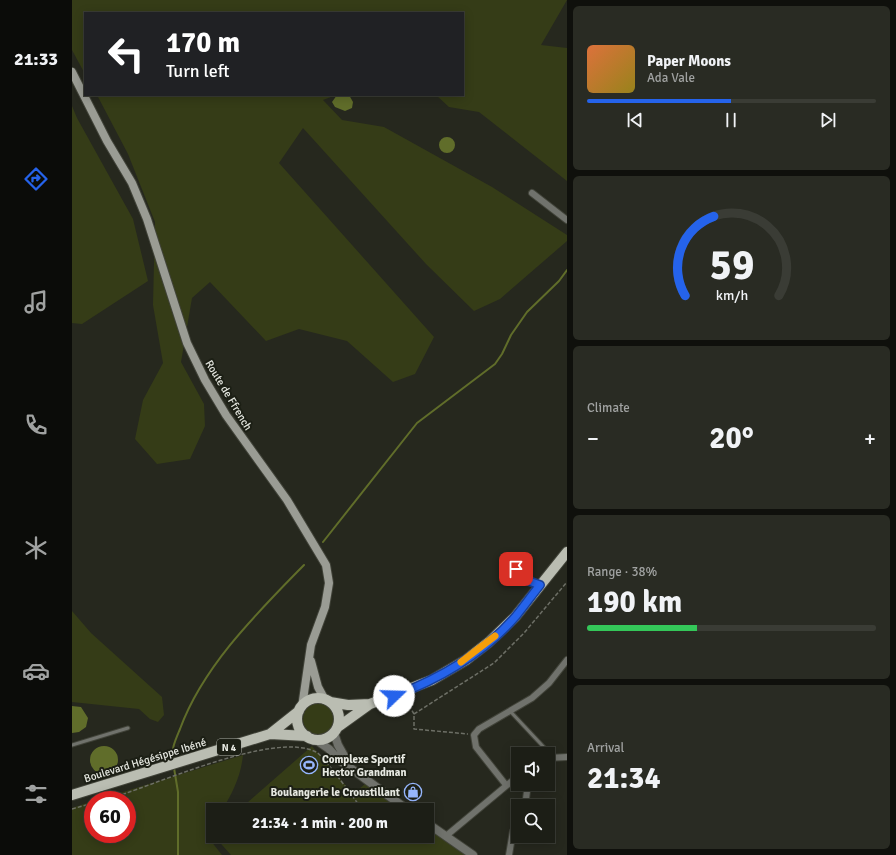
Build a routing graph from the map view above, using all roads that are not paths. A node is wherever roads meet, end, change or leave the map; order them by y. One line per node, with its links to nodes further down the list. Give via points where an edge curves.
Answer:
1 (72, 72): 3 (main road, Route de Ffrench)
2 (84, 96): 9 (main road, Route de Ffrench, via 132,183 147,219 187,343 205,380 226,415 286,500 326,565 329,583 325,607)
3 (84, 96)
4 (532, 193): 5 (street)
5 (567, 220)
6 (567, 552): 8 (main road)
7 (516, 569): 8 (lane, via 526,580)
8 (540, 585): 12 (main road, via 515,617 466,660 432,680)
9 (309, 656): 11 (main road, via 318,687); 13 (main road, Route de Ffrench)
10 (567, 660): 14 (street, via 549,683 532,698)
11 (327, 701): 12 (main road, via 348,705); 13 (main road, via 312,699); 16 (main road, via 338,713)
12 (370, 704): 16 (main road)
13 (301, 709): 17 (main road, Boulevard Hégésippe Ibéné / N 4); 18 (main road, via 298,722 300,728)
14 (510, 711): 20 (lane); 25 (street, via 479,729 474,735 476,747)
15 (128, 728): 19 (lane)
16 (336, 730): 18 (main road, via 327,738); 23 (street, via 343,756)
17 (270, 734): 18 (main road, Boulevard Hégésippe Ibéné / N 4); 26 (main road, Boulevard Hégésippe Ibéné / N 4)
18 (311, 738): 23 (street)
19 (72, 745)
20 (541, 747)
21 (567, 757): 22 (street)
22 (555, 758)
23 (352, 769): 27 (street)
24 (511, 781): 25 (street)
25 (506, 785): 29 (street)
26 (72, 794)
27 (398, 803)
28 (434, 828): 29 (street)
29 (446, 836): 31 (street)
30 (511, 843): 32 (street)
31 (469, 854)
32 (509, 855)

